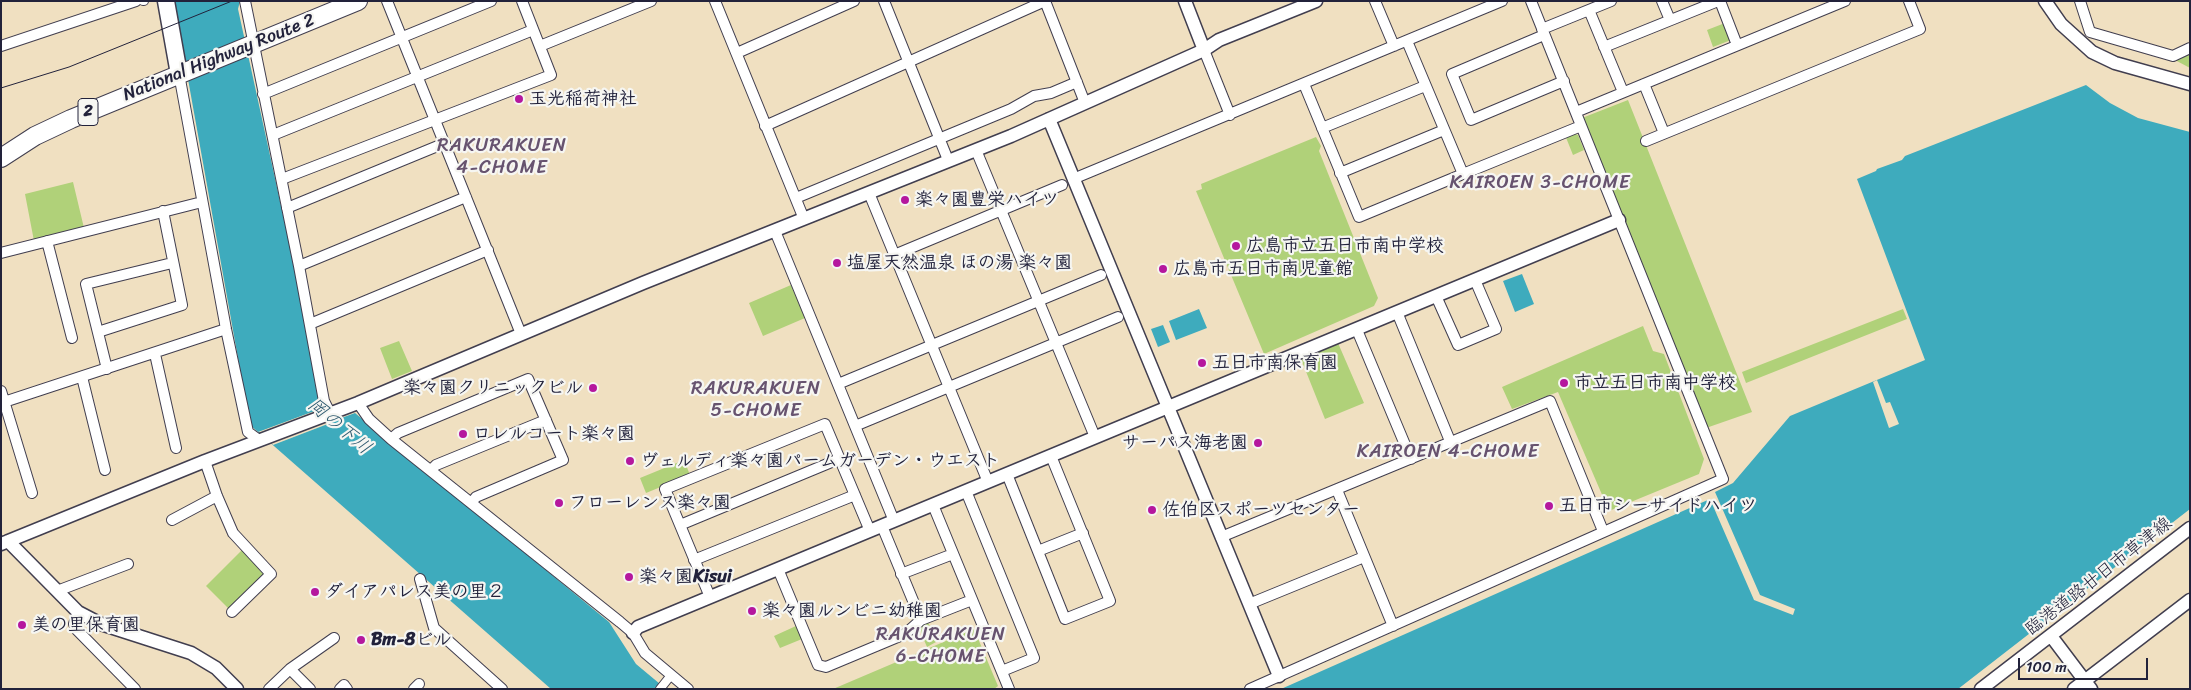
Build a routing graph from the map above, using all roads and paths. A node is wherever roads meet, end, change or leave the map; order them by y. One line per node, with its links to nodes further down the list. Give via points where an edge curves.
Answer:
1 (140, 1): 33 (street)
2 (166, 1): 41 (main road)
3 (245, 1): 31 (street)
4 (358, 1): 31 (highway, National Highway Route 2 / 2)
5 (387, 1): 29 (street)
6 (491, 1): 29 (street)
7 (522, 1): 27 (street)
8 (651, 1): 34 (street)
9 (715, 1): 39 (street)
10 (854, 1): 39 (street)
11 (884, 1): 40 (street)
12 (1045, 1): 40 (street); 44 (street)
13 (1185, 1): 38 (street)
14 (1316, 1): 38 (street, via 1220,40)
15 (1375, 1): 35 (street)
16 (1502, 1): 30 (street)
17 (1531, 1): 28 (street)
18 (1611, 1): 25 (street)
19 (1662, 1): 26 (street)
20 (1845, 1): 32 (street)
21 (1909, 1): 60 (street, via 1920,29)
22 (2045, 1): 47 (street, via 2060,24 2092,52 2115,63)
23 (2080, 1): 37 (street, via 2090,32 2173,56)
24 (1714, 2): 26 (street); 32 (street)
25 (1589, 10): 28 (street); 36 (street)
26 (1670, 20): 36 (street)
27 (533, 30): 34 (street); 42 (street)
28 (1543, 32): 43 (street); 43 (street, via 1452,74 1471,120)
29 (402, 38): 42 (street); 50 (street)
30 (1407, 41): 35 (street); 48 (street)
31 (251, 45): 41 (highway, National Highway Route 2 / 2); 50 (street)
32 (1737, 45): 46 (street)
33 (1, 46)
34 (540, 46): 54 (street, via 551,75)
35 (1394, 46): 45 (street)
36 (1604, 47): 49 (street)
37 (2190, 48)
38 (1204, 50): 51 (street); 53 (street)
39 (737, 53): 56 (street)
40 (908, 62): 56 (street); 62 (street)
41 (182, 73): 66 (highway, National Highway Route 2 / 2, via 53,127); 75 (street)
42 (418, 77): 54 (street); 61 (street)
43 (1564, 81): 52 (street)
44 (1077, 82): 51 (street); 62 (street, via 1034,96 1011,109)
45 (1304, 84): 53 (street); 58 (street)
46 (1644, 84): 49 (street); 60 (street)
47 (2190, 84)
48 (1426, 86): 58 (street); 59 (street)
49 (1623, 92): 52 (street)
50 (263, 94): 61 (street)
51 (1086, 103): 55 (street)
52 (1576, 112): 57 (street)
53 (1230, 115): 71 (street)
54 (436, 119): 64 (street); 70 (street)
55 (1049, 119): 65 (street); 71 (street)
56 (765, 126): 74 (street)
57 (1581, 126): 69 (street); 80 (street)
58 (1322, 128): 68 (street)
59 (1444, 130): 68 (street); 69 (street)
60 (1664, 133): 63 (street)
61 (273, 135): 70 (street)
62 (939, 138): 67 (street); 74 (street)
63 (1646, 141)
64 (445, 143): 73 (street); 76 (street)
65 (976, 150): 67 (street); 77 (street)
66 (1, 158)
67 (948, 160): 72 (street)
68 (1340, 173): 69 (street, via 1359,217)
69 (1463, 174)
70 (282, 179): 76 (street)
71 (1067, 182): 77 (street); 110 (street)
72 (868, 193): 79 (street); 85 (street)
73 (466, 197): 83 (street); 87 (street)
74 (796, 198): 79 (street)
75 (202, 202): 78 (street); 95 (street)
76 (287, 208): 87 (street)
77 (1001, 210): 85 (street); 91 (street)
78 (163, 211): 82 (street); 86 (street)
79 (804, 219): 81 (street)
80 (1619, 220): 89 (street); 139 (street, via 1723,479)
81 (776, 231): 98 (street); 105 (street)
82 (47, 241): 84 (street); 99 (street)
83 (488, 250): 94 (street); 98 (street)
84 (1, 253)
85 (894, 255): 101 (street)
86 (172, 263): 97 (street, via 182,305); 97 (street, via 86,284)
87 (299, 266): 94 (street)
88 (1101, 275): 91 (street)
89 (1475, 280): 90 (street); 90 (street, via 1496,329 1458,346)
90 (1436, 296): 92 (street)
91 (1039, 300): 100 (street); 101 (street)
92 (1397, 312): 96 (street); 117 (street)
93 (1118, 317): 100 (street)
94 (310, 324): 111 (street)
95 (226, 329): 102 (street); 115 (street, via 248,432)
96 (1357, 330): 110 (street); 121 (street)
97 (98, 332): 103 (street)
98 (521, 334): 109 (street)
99 (72, 338)
100 (1056, 343): 106 (street); 114 (street)
101 (931, 346): 105 (street); 106 (street)
102 (155, 354): 103 (street); 118 (street)
103 (107, 369): 104 (street)
104 (82, 377): 108 (street); 123 (street)
105 (838, 384): 113 (street)
106 (949, 388): 113 (street); 126 (street)
107 (1, 391): 108 (street)
108 (3, 402): 129 (street)
109 (358, 403): 111 (street); 116 (street, via 369,419)
110 (1168, 408): 114 (street); 141 (street)
111 (328, 414): 115 (street)
112 (546, 420): 116 (street, via 528,379 398,432); 124 (street, via 436,465); 132 (street, via 563,460 476,497)
113 (855, 426): 135 (street)
114 (1095, 437): 119 (street)
115 (261, 439): 122 (street)
116 (391, 439): 124 (street)
117 (1450, 442): 121 (street); 139 (street, via 1550,401)
118 (176, 448)
119 (1051, 456): 125 (street); 140 (street)
120 (839, 459): 130 (street); 136 (street); 136 (street, via 825,424 665,489)
121 (1411, 459): 127 (street)
122 (205, 461): 131 (street); 142 (street)
123 (105, 470)
124 (431, 470): 132 (street)
125 (1006, 474): 126 (street); 143 (street)
126 (988, 482): 128 (street)
127 (1337, 490): 141 (street); 145 (street)
128 (966, 491): 133 (street); 164 (street, via 1034,658)
129 (32, 493)
130 (855, 495): 137 (street); 146 (street)
131 (217, 496): 134 (street); 157 (street, via 233,532 271,574)
132 (472, 502): 160 (street)
133 (933, 505): 135 (street); 144 (street)
134 (172, 520)
135 (894, 521): 137 (street)
136 (680, 525): 146 (street)
137 (876, 528): 148 (street); 149 (street)
138 (2190, 528): 161 (street, 臨港道路廿日市草津線)
139 (1603, 531): 159 (street)
140 (1083, 533): 143 (street); 143 (street, via 1110,601 1065,619)
141 (1221, 537): 155 (street)
142 (5, 543): 151 (street)
143 (1038, 551)
144 (953, 554): 149 (street); 153 (street)
145 (1364, 557): 155 (street); 159 (street)
146 (694, 560): 152 (street)
147 (128, 564): 151 (street)
148 (778, 569): 152 (street); 158 (street, via 818,666 826,667 904,634)
149 (901, 574): 158 (street)
150 (420, 580): 174 (street, via 434,628)
151 (57, 591): 156 (street)
152 (710, 597): 160 (street, via 638,627)
153 (972, 600): 158 (street); 164 (street)
154 (2190, 600): 167 (street)
155 (1249, 604): 165 (street)
156 (78, 612): 168 (street, via 74,624 77,630); 169 (street, via 101,624 192,653 216,668)
157 (232, 612)
158 (921, 620)
159 (1393, 626): 165 (street)
160 (632, 634): 176 (street, via 646,653)
161 (2050, 636): 167 (street); 179 (street, 臨港道路廿日市草津線)
162 (334, 638): 163 (street)
163 (290, 669): 170 (street); 171 (street)
164 (1002, 671): 177 (street)
165 (1279, 676): 178 (street)
166 (668, 679): 175 (street)
167 (2088, 685): 180 (street)
168 (129, 687)
169 (237, 689)
170 (269, 689)
171 (310, 689)
172 (340, 689): 173 (street, via 344,685)
173 (347, 689)
174 (502, 689)
175 (660, 689)
176 (688, 689)
177 (1009, 689)
178 (1250, 689)
179 (1981, 689)
180 (2074, 689)

